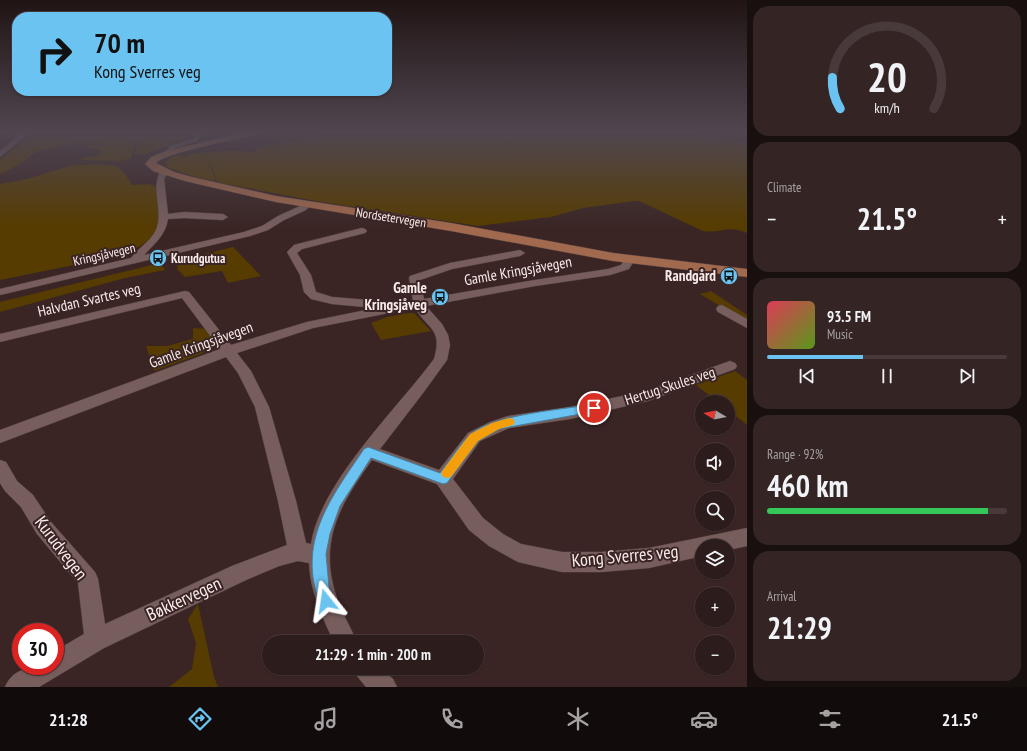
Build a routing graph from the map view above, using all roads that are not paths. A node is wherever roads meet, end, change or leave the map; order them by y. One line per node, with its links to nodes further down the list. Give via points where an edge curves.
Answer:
1 (150, 164): 2 (main road, Nordsetervegen)
2 (164, 172): 3 (main road, Nordsetervegen, via 227,189); 5 (street, via 160,184)
3 (292, 202): 4 (main road, Nordsetervegen); 7 (street, Kringsjåvegen)
4 (307, 204): 7 (street, Kringsjåvegen); 10 (main road, Nordsetervegen, via 423,222)
5 (164, 217): 6 (street); 12 (street, via 157,238 140,251)
6 (223, 217)
7 (281, 218): 12 (street, Kringsjåvegen, via 265,228 247,234)
8 (362, 231): 17 (street, via 298,247 292,252 293,259 308,280 312,296 325,300 381,305)
9 (520, 253): 16 (street, Gamle Kringsjåvegen, via 450,266 414,278)
10 (613, 257): 11 (main road, Nordsetervegen); 13 (street, via 608,266)
11 (630, 259): 13 (street, Gamle Kringsjåvegen, via 625,267); 14 (main road, Nordsetervegen)
12 (135, 260): 15 (street, Kringsjåvegen)
13 (599, 273): 16 (street, Gamle Kringsjåvegen)
14 (747, 273)
15 (0, 292)
16 (420, 305): 17 (street, Gamle Kringsjåvegen); 24 (street, via 424,314 434,322 444,336 440,360)
17 (390, 309): 21 (street, Gamle Kringsjåvegen, via 311,326)
18 (722, 309): 19 (street)
19 (747, 324)
20 (0, 338): 21 (street, Halvdan Svartes veg, via 185,294)
21 (228, 351): 23 (street, Gamle Kringsjåvegen); 30 (street, via 244,371 262,407)
22 (730, 366): 26 (street, Hertug Skules veg, via 640,398 570,414 508,422 496,426 474,437)
23 (0, 437)
24 (368, 452): 26 (street); 31 (street, via 335,504 323,534)
25 (0, 467): 33 (street, Kurudvegen, via 11,486 88,579)
26 (443, 479): 29 (street, Kong Sverres veg, via 476,524 518,553 562,562 601,562 649,558)
27 (747, 537): 28 (street)
28 (735, 540)
29 (695, 548)
30 (298, 552): 31 (street, Bøkkervegen); 33 (street, Bøkkervegen, via 239,573)
31 (319, 554): 32 (street, via 326,601)
32 (343, 635)
33 (96, 640): 34 (street, Bøkkervegen)
34 (64, 659)
35 (37, 675): 37 (street)
36 (371, 675): 38 (street)
37 (17, 687)
38 (384, 687)

